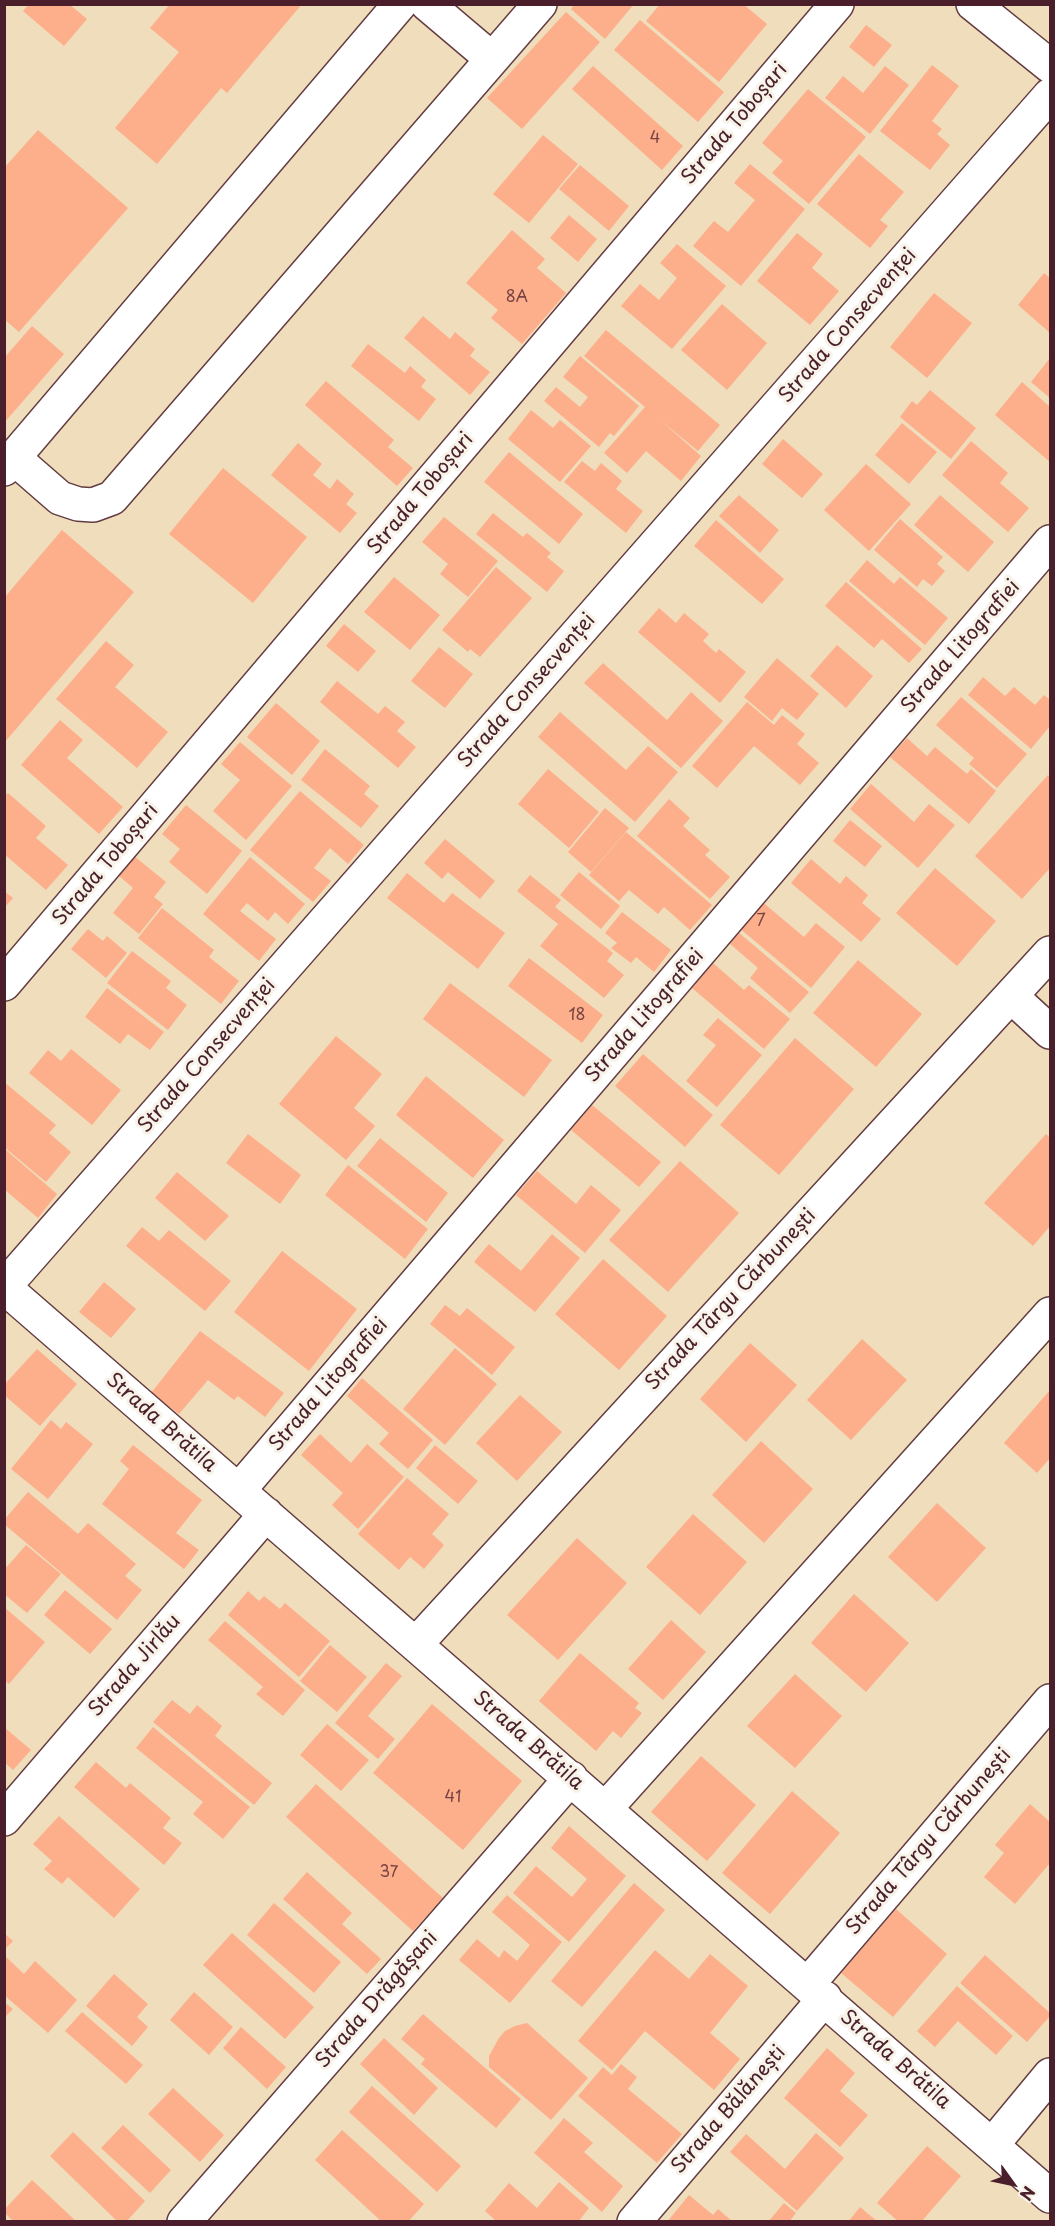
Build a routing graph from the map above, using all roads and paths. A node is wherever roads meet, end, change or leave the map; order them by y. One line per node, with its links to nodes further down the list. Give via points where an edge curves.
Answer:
1 (400, 4): 9 (street)
2 (427, 4): 6 (street)
3 (540, 4): 6 (street)
4 (837, 4): 12 (street, Strada Toboșari)
5 (973, 4): 7 (street)
6 (492, 59): 9 (street, via 112,498 93,505 78,504 60,498)
7 (1050, 66)
8 (1050, 95): 15 (street, Strada Consecvenței)
9 (9, 464)
10 (1050, 542): 17 (street, Strada Litografiei)
11 (1050, 953): 13 (street, Strada Târgu Cărbunești)
12 (4, 984)
13 (1011, 996): 14 (street); 19 (street, Strada Târgu Cărbunești)
14 (1050, 1032)
15 (4, 1287): 17 (street, Strada Brătila)
16 (1050, 1314): 22 (street)
17 (239, 1490): 18 (street, Strada Brătila)
18 (266, 1514): 19 (street, Strada Brătila); 23 (street, Strada Jirlău)
19 (416, 1644): 21 (street, Strada Brătila)
20 (1050, 1701): 24 (street, Strada Târgu Cărbunești)
21 (571, 1778): 22 (street, Strada Brătila); 28 (street, Strada Drăgășani)
22 (606, 1808): 24 (street, Strada Brătila)
23 (4, 1819)
24 (817, 1991): 26 (street, Strada Brătila); 29 (street, Strada Bălănești)
25 (1050, 2075): 26 (street)
26 (992, 2145): 27 (street, Strada Brătila)
27 (1050, 2196)
28 (184, 2222)
29 (634, 2222)

